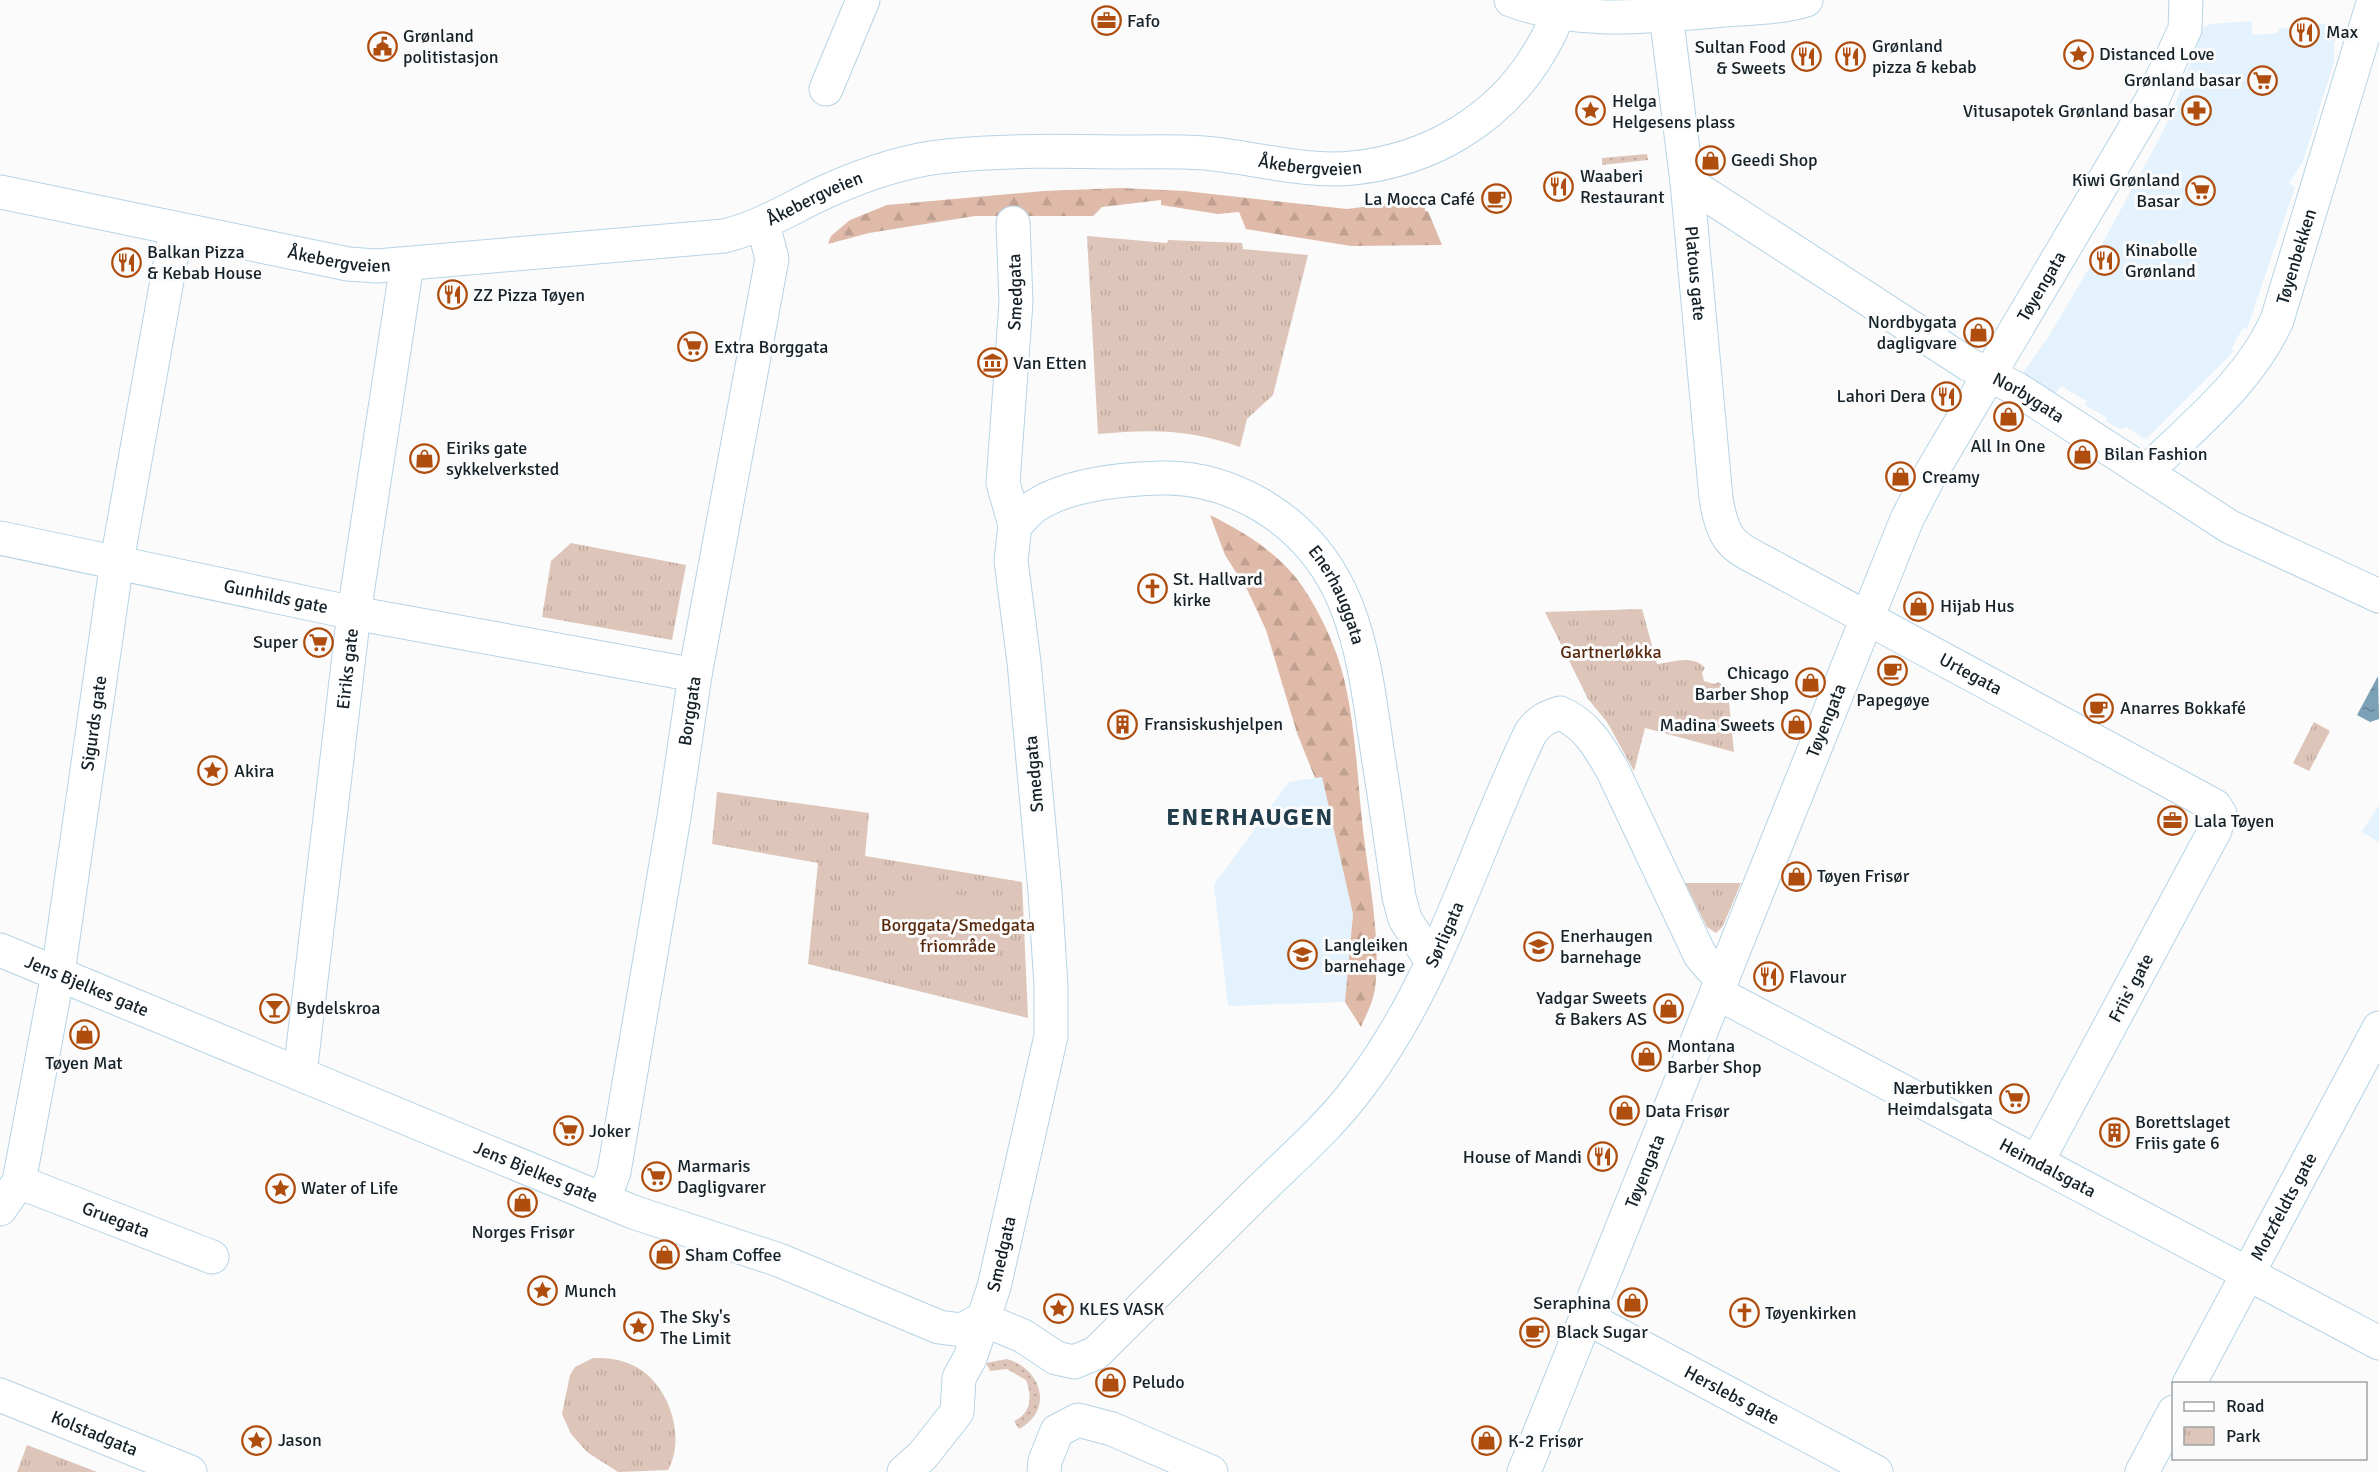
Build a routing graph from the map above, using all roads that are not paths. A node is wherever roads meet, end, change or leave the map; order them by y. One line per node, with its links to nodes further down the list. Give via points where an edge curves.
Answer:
1 (863, 0): 8 (street)
2 (1511, 0): 6 (street)
3 (1806, 0): 7 (street, via 1777,6)
4 (2187, 0): 15 (street, Tøyengata, via 2185,29 2158,89)
5 (2374, 0): 16 (street, Tøyenbekken, via 2267,342 2238,381)
6 (1558, 7): 7 (street, via 1605,17); 11 (street, Åkebergveien, via 1545,43 1516,89 1461,131 1406,158 1350,169 1298,167 1204,153 1059,151 948,156 876,172 827,191)
7 (1666, 14): 9 (street, Platous gate)
8 (826, 89)
9 (1687, 182): 15 (street, Norbygata); 18 (street, Platous gate, via 1716,498)
10 (0, 192): 13 (street, Åkebergveien)
11 (764, 224): 14 (street, Åkebergveien, via 706,239); 24 (street, Borggata, via 772,259)
12 (1013, 224): 17 (street, Smedgata, via 1016,302 1003,483)
13 (176, 230): 14 (street, Åkebergveien, via 348,264); 20 (street, Sigurds gate)
14 (407, 264): 22 (street, Eiriks gate)
15 (1989, 377): 16 (street, Norbygata, via 2017,389); 23 (street, Tøyengata, via 1915,503)
16 (2147, 471): 21 (street, Norbygata, via 2230,527)
17 (1015, 525): 27 (street, Enerhauggata, via 1036,506 1086,487 1117,480 1182,477 1214,483 1244,495 1275,513 1303,537 1340,591 1364,654 1399,897 1405,919); 39 (street, Smedgata, via 1011,561 1045,892 1052,1014 1047,1057 1000,1264)
18 (1723, 532): 23 (street, Urtegata, via 1735,545)
19 (0, 538): 20 (street, Gunhilds gate)
20 (117, 561): 22 (street, Gunhilds gate); 28 (street, Sigurds gate)
21 (2379, 596)
22 (354, 613): 24 (street, Gunhilds gate); 31 (street, Eiriks gate)
23 (1868, 618): 25 (street, Urtegata, via 2215,806); 29 (street, Tøyengata)
24 (695, 675): 34 (street, Borggata, via 614,1172)
25 (2220, 814): 32 (street, Friis' gate, via 2215,830)
26 (0, 950): 28 (street, Jens Bjelkes gate)
27 (1432, 962): 29 (street, Sørligata, via 1531,732 1538,723 1560,713 1580,722 1612,769 1700,955); 39 (street, Sørligata, via 1361,1085 1096,1353 1074,1362 1056,1358 1023,1336)
28 (58, 973): 31 (street, Jens Bjelkes gate); 33 (street, Sigurds gate)
29 (1720, 984): 32 (street, Heimdalsgata); 38 (street, Tøyengata)
30 (2379, 1028): 37 (street, Motzfeldts gate)
31 (300, 1074): 34 (street, Jens Bjelkes gate)
32 (2038, 1160): 37 (street, Heimdalsgata)
33 (19, 1182): 35 (street, Sigurds gate); 36 (street, Gruegata)
34 (604, 1199): 39 (street, Jens Bjelkes gate, via 779,1260 939,1327 962,1330)
35 (0, 1209)
36 (212, 1257)
37 (2247, 1274): 40 (street, Heimdalsgata); 41 (street, Motzfeldts gate)
38 (1587, 1318): 48 (street, Tøyengata); 49 (street, Herslebs gate)
39 (982, 1319): 45 (street, via 959,1378 957,1412)
40 (2379, 1342)
41 (2189, 1382)
42 (0, 1395): 44 (street, Kolstadgata)
43 (2172, 1416): 50 (street)
44 (190, 1472)
45 (904, 1472)
46 (1044, 1472): 47 (street, via 1057,1431 1078,1420 1112,1429)
47 (1211, 1472)
48 (1524, 1472)
49 (1876, 1472)
50 (2142, 1472)

